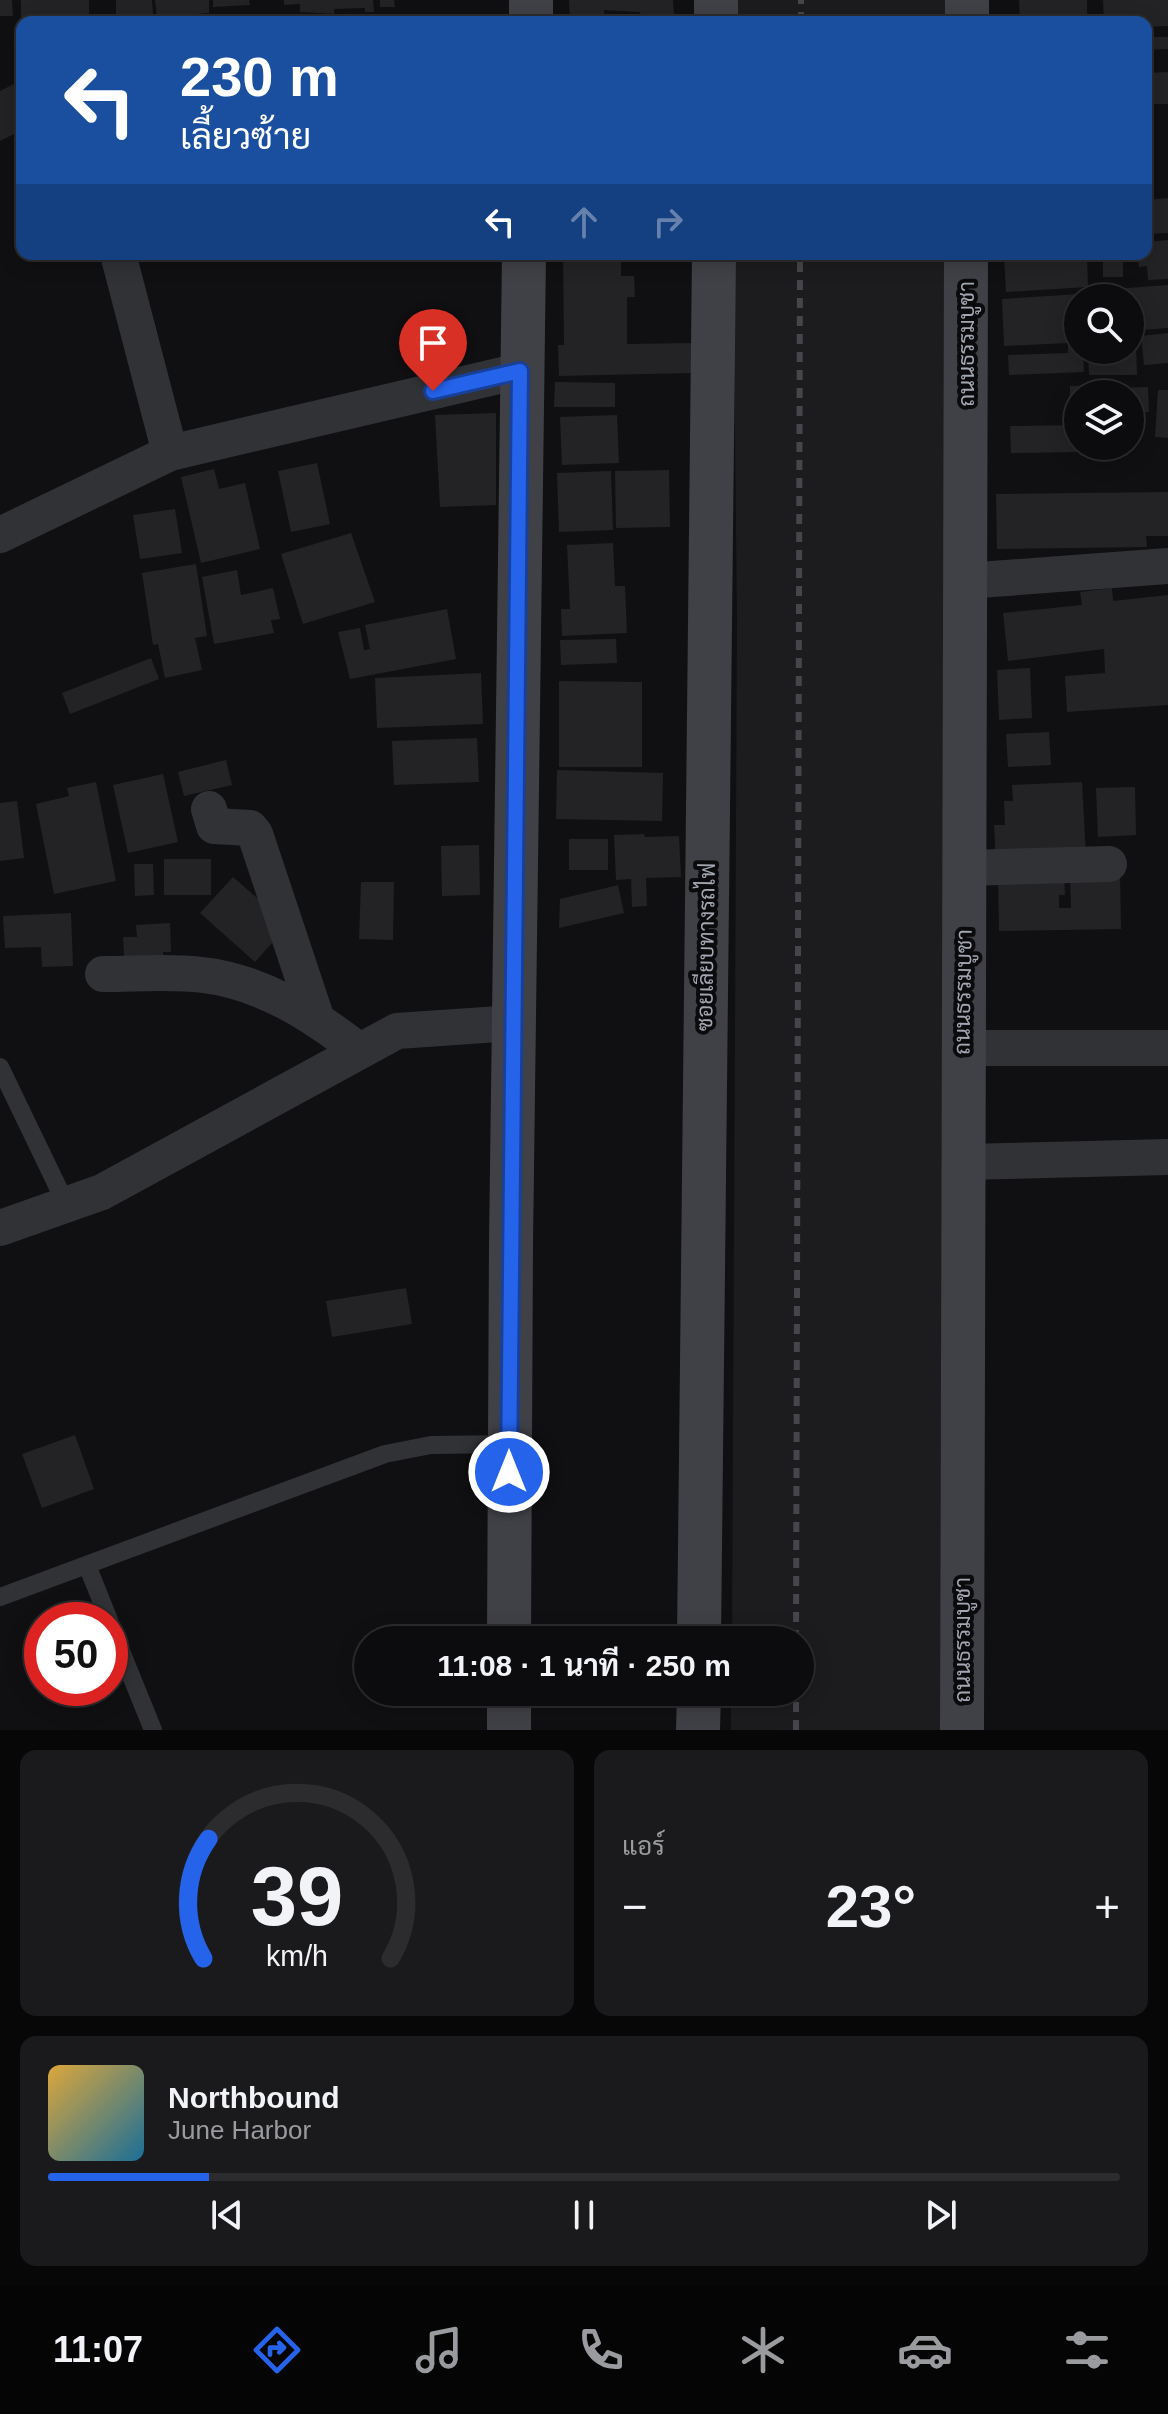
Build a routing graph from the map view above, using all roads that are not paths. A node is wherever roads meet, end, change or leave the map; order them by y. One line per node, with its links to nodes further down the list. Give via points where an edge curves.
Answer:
1 (120, 260): 6 (street)
2 (524, 260): 5 (main road)
3 (714, 260): 29 (main road, ซอยเลียบทางรถไฟ)
4 (966, 260): 9 (main road, ถนนธรรมบูชา)
5 (520, 371): 6 (street); 15 (main road)
6 (170, 453): 7 (street)
7 (0, 535)
8 (1168, 566): 9 (street)
9 (965, 581): 12 (main road, ถนนธรรมบูชา)
10 (209, 809): 14 (street, via 214,826 250,828 255,834)
11 (1109, 864): 12 (street)
12 (965, 868): 16 (main road, ถนนธรรมบูชา)
13 (103, 974): 14 (street, via 201,974 236,981)
14 (316, 1017): 18 (street)
15 (514, 1023): 18 (street, via 397,1031); 24 (main road)
16 (963, 1048): 17 (street); 21 (main road, ถนนธรรมบูชา)
17 (1168, 1048)
18 (358, 1050): 22 (street, via 102,1192)
19 (0, 1067): 22 (lane)
20 (1168, 1157): 21 (street)
21 (963, 1162): 36 (main road, ถนนธรรมบูชา)
22 (66, 1204): 23 (street)
23 (0, 1228)
24 (509, 1444): 25 (lane, via 431,1445 385,1454); 28 (main road)
25 (87, 1565): 26 (lane); 27 (lane)
26 (0, 1597)
27 (101, 1602)
28 (509, 1626)
29 (699, 1626)
30 (128, 1669): 33 (lane)
31 (509, 1706): 34 (main road)
32 (699, 1706): 35 (main road)
33 (153, 1730)
34 (509, 1730)
35 (698, 1730)
36 (962, 1730)

